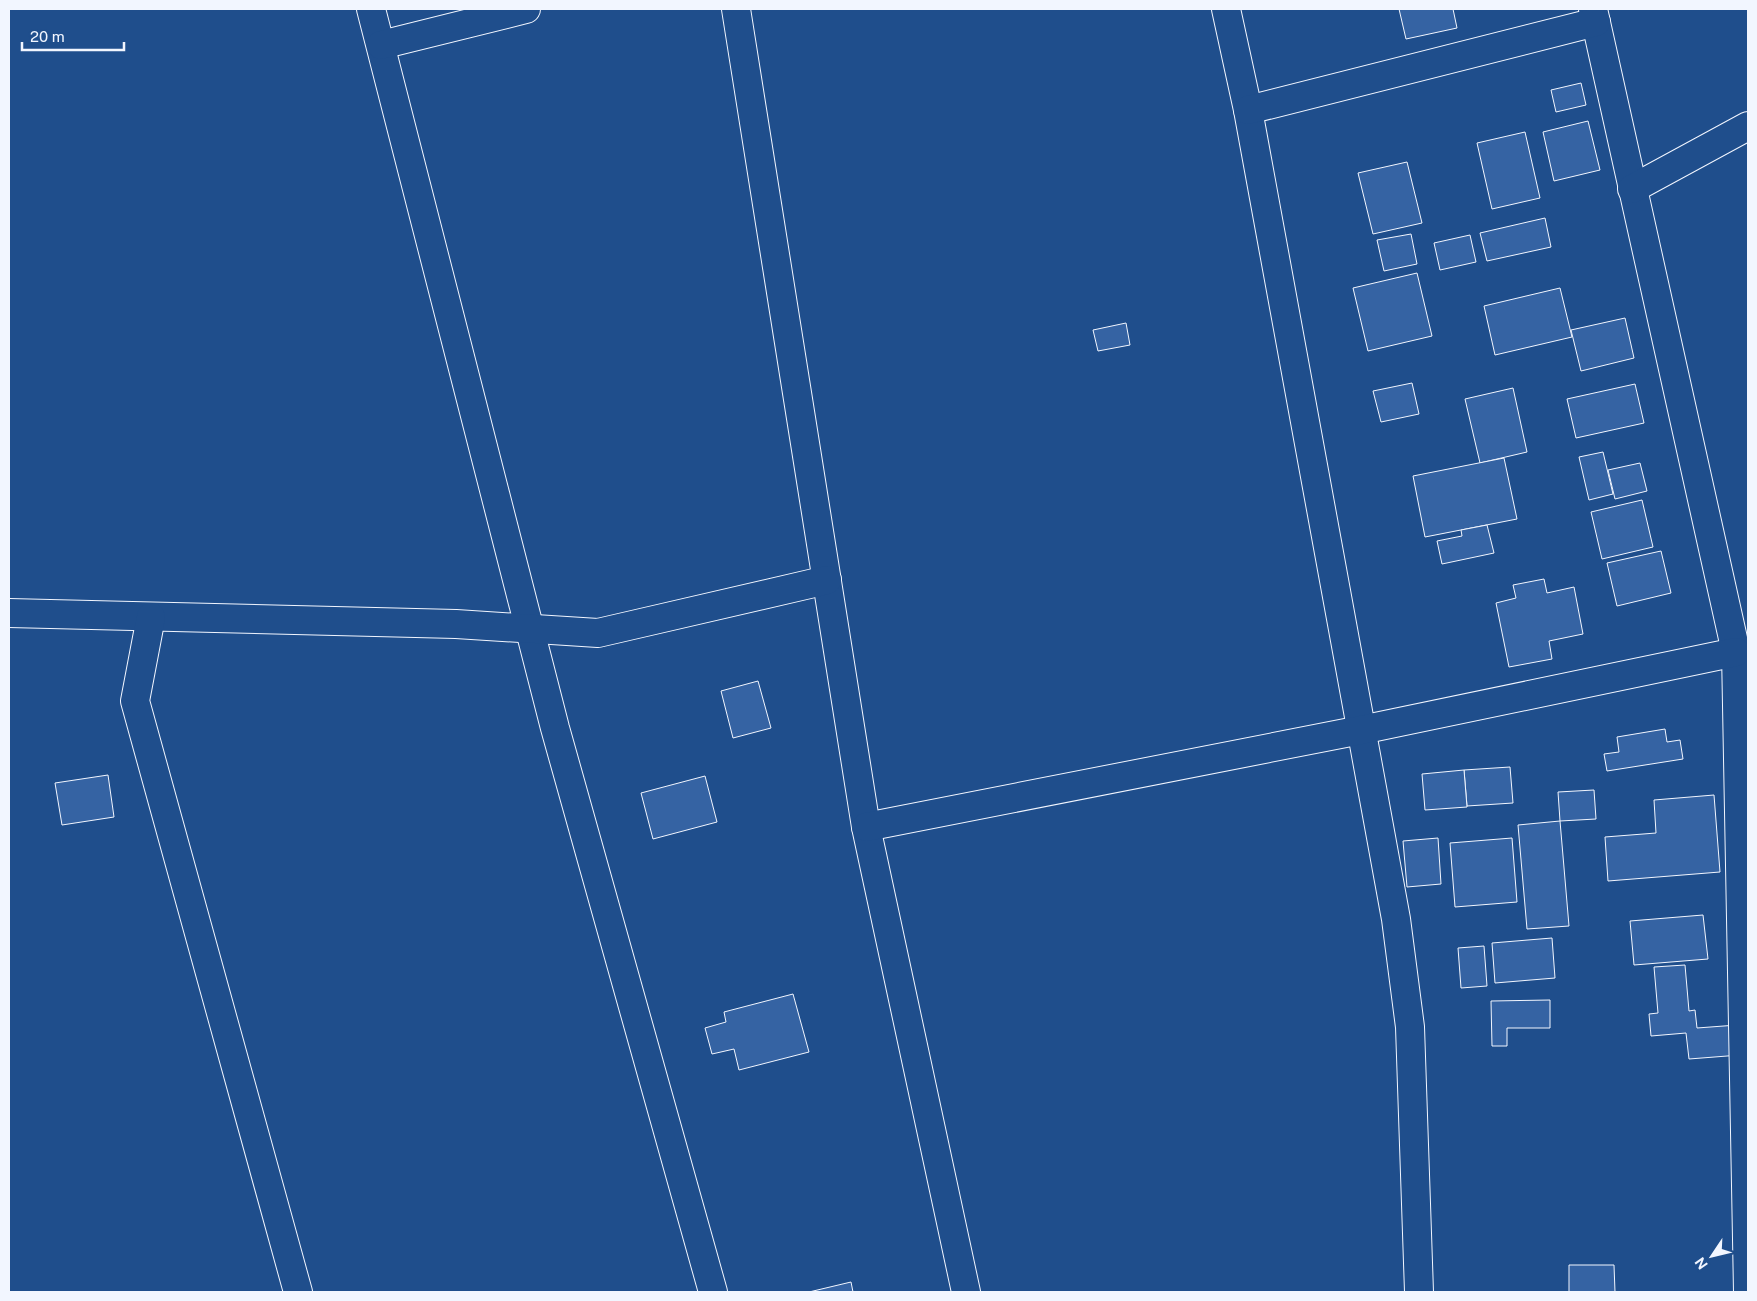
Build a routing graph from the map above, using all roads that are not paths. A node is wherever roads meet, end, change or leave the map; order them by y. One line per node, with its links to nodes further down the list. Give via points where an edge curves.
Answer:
1 (371, 9): 6 (street)
2 (526, 9): 6 (street)
3 (736, 9): 10 (street)
4 (1226, 9): 7 (street)
5 (1594, 15): 7 (street); 9 (street)
6 (381, 46): 13 (street)
7 (1248, 110): 15 (street)
8 (1748, 126): 9 (street)
9 (1632, 189): 14 (street)
10 (827, 580): 13 (street, via 598,633); 16 (street)
11 (9, 613): 12 (street)
12 (150, 617): 13 (street); 17 (street, via 135,701)
13 (529, 628): 18 (street)
14 (1736, 652): 15 (street); 21 (street)
15 (1361, 730): 16 (street); 20 (street, via 1396,920 1410,1027)
16 (866, 827): 19 (street)
17 (298, 1292)
18 (713, 1292)
19 (966, 1292)
20 (1419, 1292)
21 (1748, 1292)

